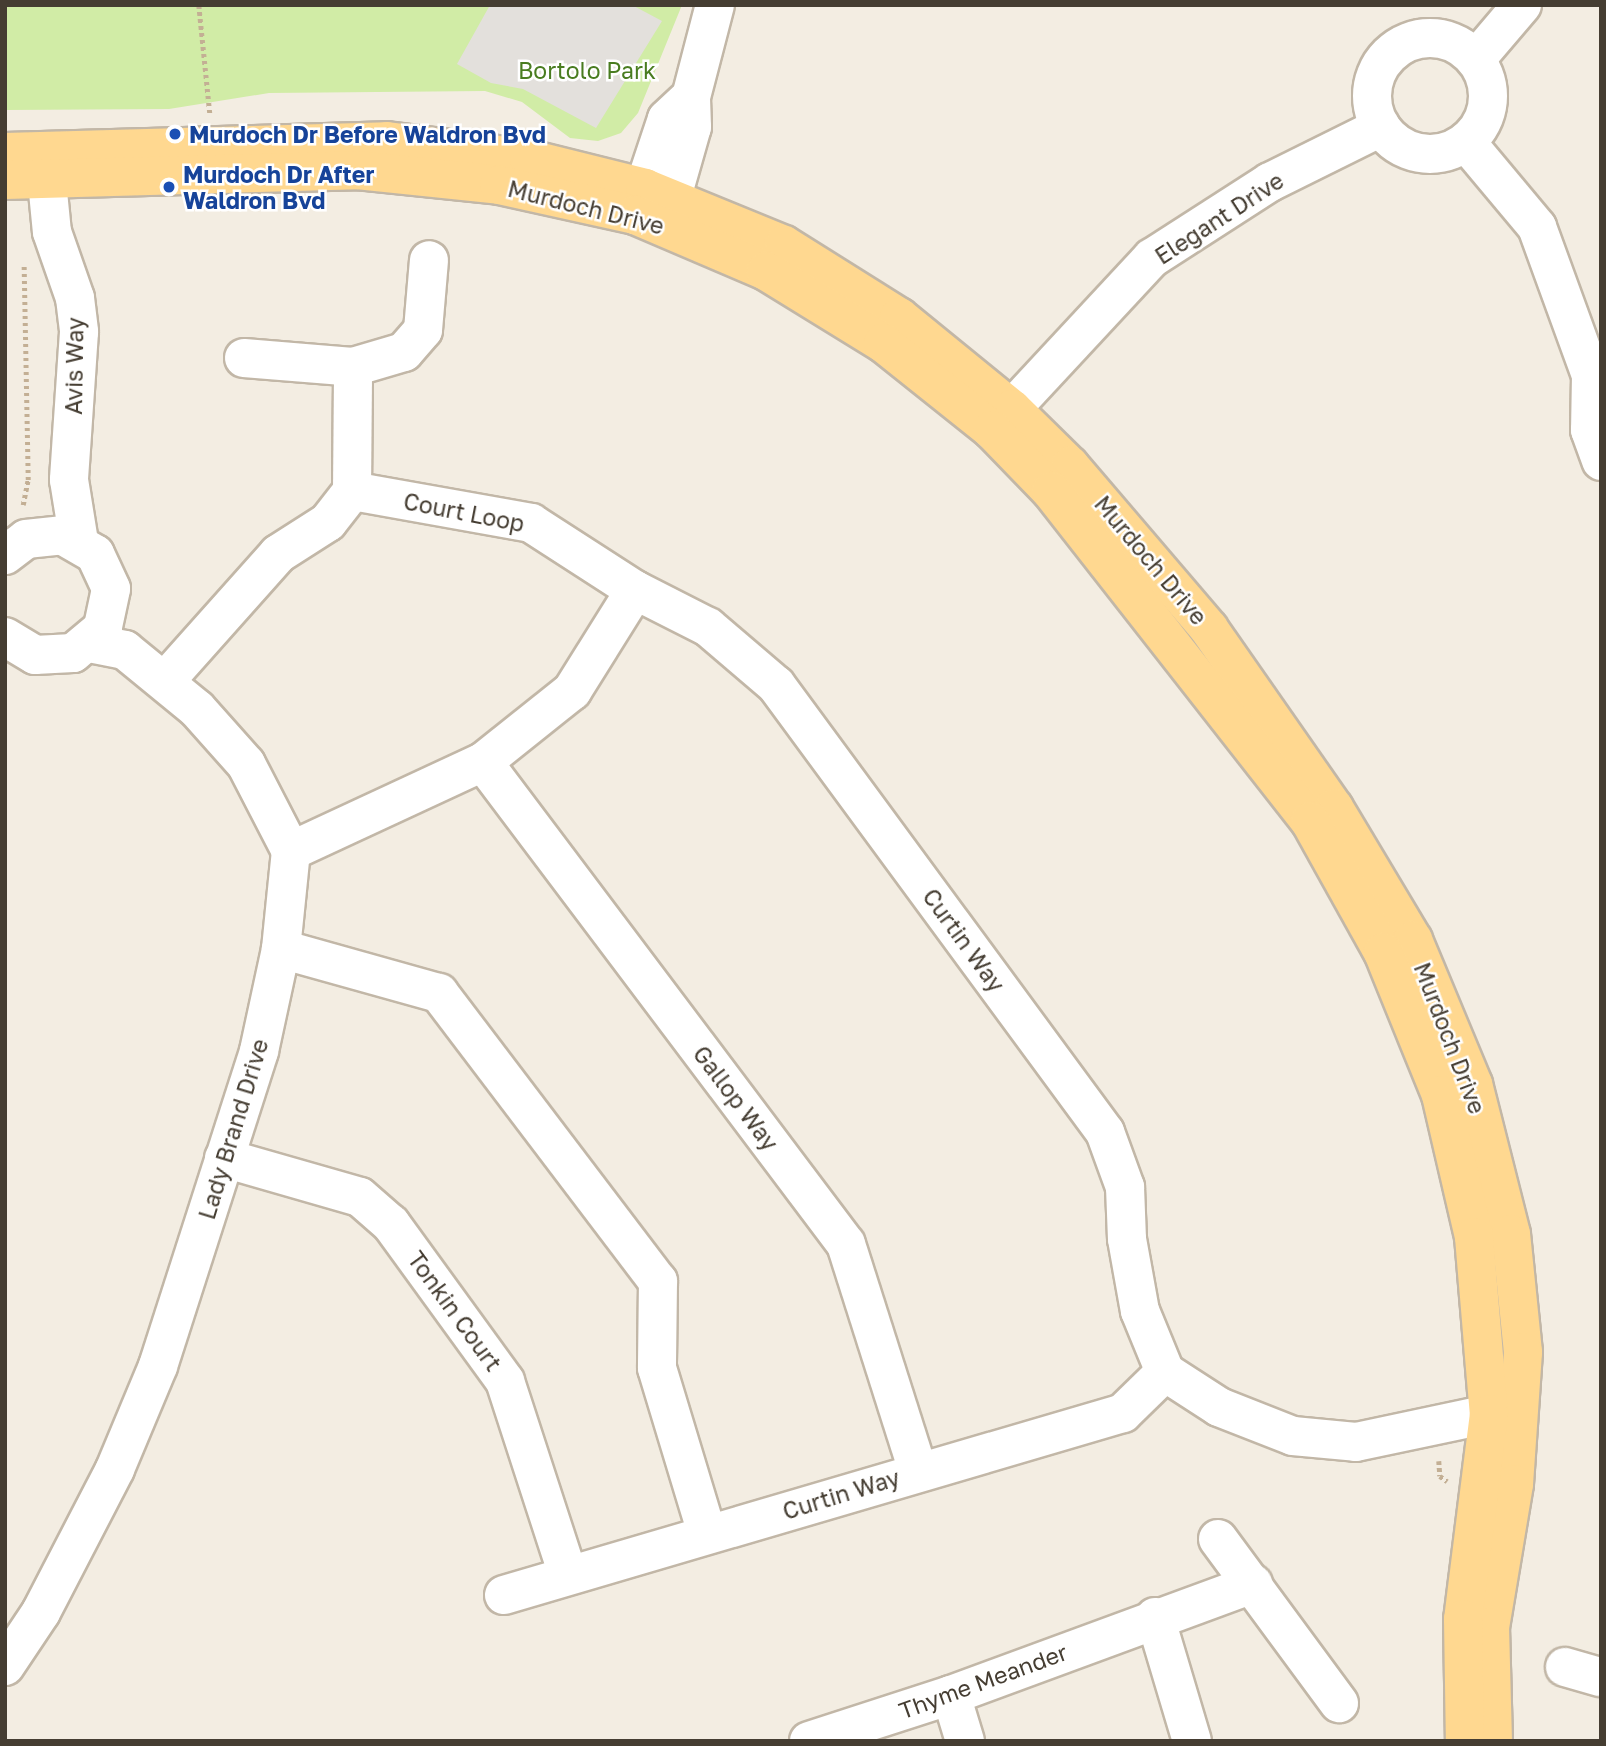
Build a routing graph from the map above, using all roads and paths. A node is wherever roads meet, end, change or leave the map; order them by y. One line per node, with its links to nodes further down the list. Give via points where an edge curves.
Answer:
1 (200, 5): 5 (path)
2 (715, 5): 11 (street, via 691,97 667,119)
3 (1522, 5): 4 (street)
4 (1476, 59): 6 (street, via 1442,38 1404,43 1377,70 1372,99); 7 (street, via 1488,87 1488,103)
5 (211, 125)
6 (1381, 127): 7 (street, via 1394,142 1430,154); 16 (street, Elegant Drive, via 1270,182 1161,252)
7 (1466, 142): 17 (street, via 1537,227 1591,375)
8 (5, 152): 9 (main road, Murdoch Drive)
9 (46, 165): 10 (main road, Murdoch Drive); 11 (main road, Murdoch Drive, via 387,141 529,159); 20 (street, Avis Way, via 52,232 75,298 79,332 69,480)
10 (5, 180)
11 (655, 206): 16 (main road, Murdoch Drive)
12 (429, 260): 15 (street, via 423,330 404,352)
13 (24, 262): 19 (path, via 29,480)
14 (244, 358): 15 (street)
15 (354, 367): 18 (street)
16 (1002, 419): 31 (main road, Murdoch Drive, via 1310,821 1383,952 1441,1095 1474,1237); 48 (main road, Murdoch Drive, via 1125,526 1209,629 1334,808 1413,940 1473,1084 1511,1234 1523,1352 1514,1484 1490,1627)
17 (1597, 439)
18 (352, 491): 22 (street, Court Loop, via 531,523); 25 (street, via 328,523 278,554)
19 (21, 513)
20 (79, 542): 21 (street, via 44,535 26,539); 24 (street, via 106,570 111,589 111,609)
21 (5, 555)
22 (635, 590): 26 (street, via 572,691); 30 (street, Curtin Way, via 708,627 776,685 1105,1132 1125,1187 1127,1239 1140,1311)
23 (5, 637): 24 (street, via 35,655 54,657)
24 (90, 643): 25 (street, via 125,650)
25 (165, 681): 27 (street, via 247,764)
26 (482, 762): 27 (street); 33 (street, Gallop Way, via 846,1244)
27 (291, 851): 28 (street, Lady Brand Drive)
28 (281, 949): 29 (street, Lady Brand Drive, via 259,1051); 35 (street, via 439,993 658,1281 656,1368)
29 (224, 1158): 37 (street, Tonkin Court, via 360,1196 391,1224 505,1381); 41 (street, Lady Brand Drive, via 158,1366 115,1469 41,1612)
30 (1165, 1371): 32 (street, via 1219,1407 1293,1436 1356,1442); 33 (street, Curtin Way, via 1123,1413)
31 (1489, 1414): 32 (street); 47 (main road, Murdoch Drive, via 1463,1619)
32 (1436, 1425): 34 (path, via 1440,1476)
33 (918, 1471): 35 (street, Curtin Way)
34 (1455, 1486)
35 (706, 1534): 37 (street, Curtin Way)
36 (1218, 1539): 38 (street)
37 (568, 1576): 39 (street, Curtin Way)
38 (1253, 1584): 40 (street, Thyme Meander); 43 (street)
39 (504, 1594)
40 (1155, 1617): 42 (street, Thyme Meander); 46 (street)
41 (5, 1666)
42 (951, 1695): 44 (street, Thyme Meander); 45 (street)
43 (1339, 1703)
44 (809, 1741)
45 (965, 1741)
46 (1192, 1741)
47 (1465, 1741)
48 (1493, 1741)

